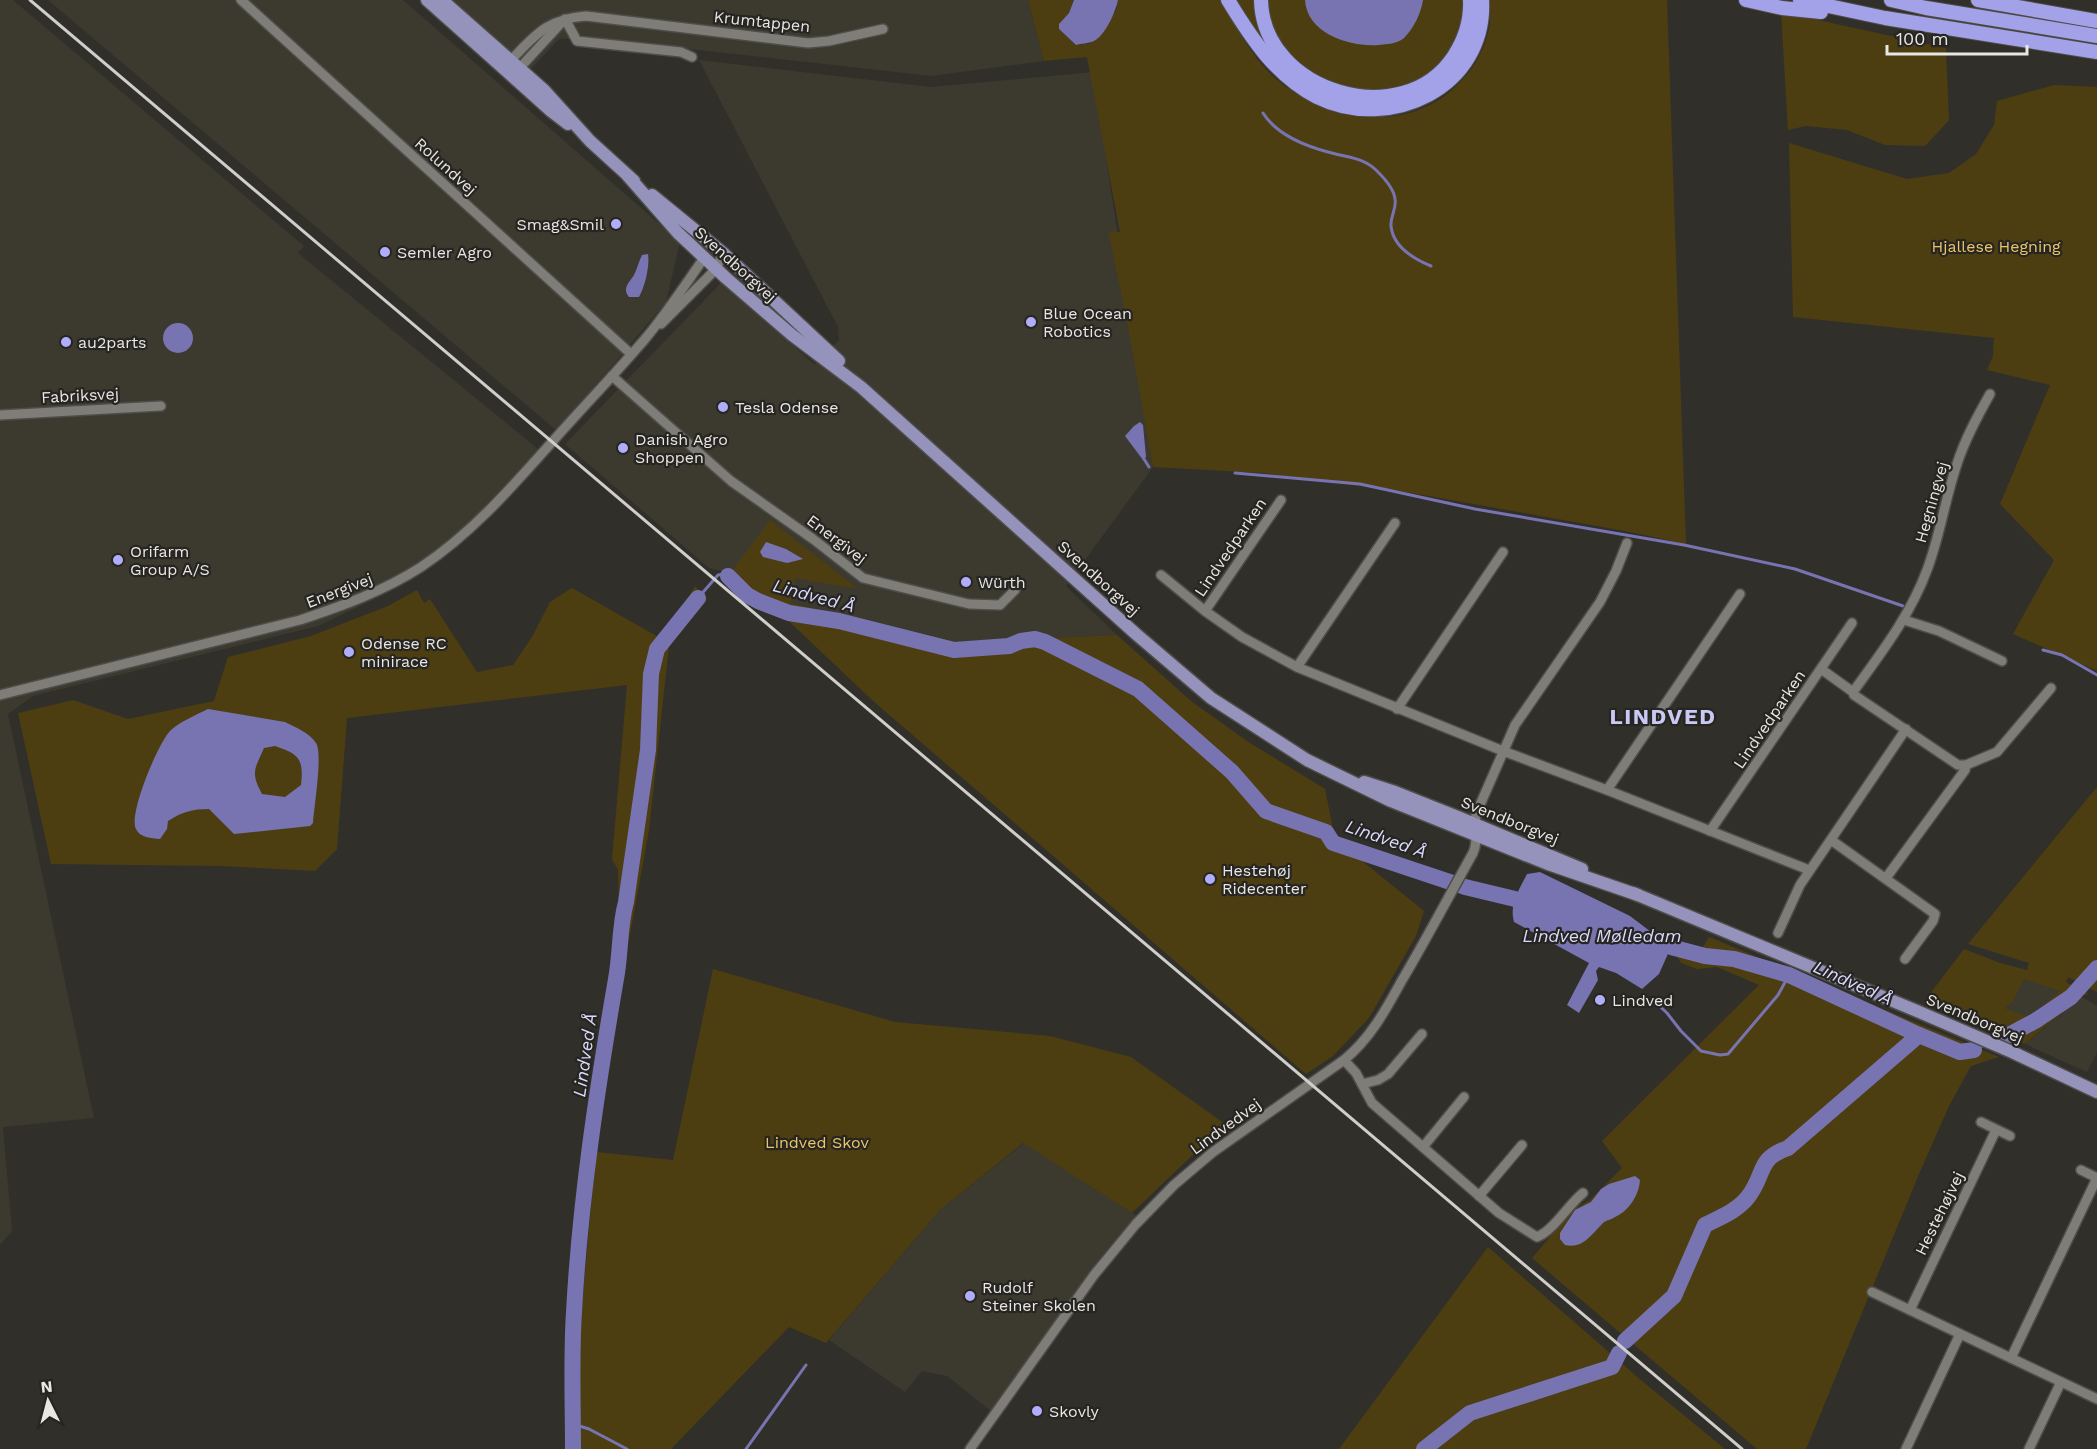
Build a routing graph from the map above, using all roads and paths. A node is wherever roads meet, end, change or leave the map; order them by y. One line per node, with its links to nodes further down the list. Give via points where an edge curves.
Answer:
1 (241, 0): 24 (street, Rolundvej)
2 (428, 0): 19 (main road, Svendborgvej)
3 (442, 0): 19 (main road, Svendborgvej)
4 (1228, 0): 7 (highway, via 1252,38 1292,82 1318,97 1372,109 1396,108 1441,88 1471,53)
5 (1261, 0): 6 (highway, via 1266,30 1296,70 1319,85 1373,97 1400,95 1434,80 1460,47 1467,29)
6 (1470, 0)
7 (1482, 0)
8 (1746, 0): 12 (highway, via 1782,8)
9 (1800, 0): 12 (highway)
10 (1891, 0): 16 (highway)
11 (1978, 0): 14 (highway)
12 (1885, 18): 17 (highway)
13 (565, 19): 15 (street, Krumtappen, via 586,16 808,43); 18 (street, via 577,40 681,52); 19 (street)
14 (2097, 21)
15 (883, 29)
16 (2097, 36)
17 (2097, 52)
18 (692, 57)
19 (512, 68): 20 (main road, Svendborgvej, via 544,90)
20 (628, 176): 21 (main road, Svendborgvej); 22 (main road, Svendborgvej)
21 (704, 258): 22 (main road, Svendborgvej); 23 (street, Energivej)
22 (719, 262): 23 (street, Energivej); 26 (main road, Svendborgvej, via 841,363); 26 (main road, Svendborgvej, via 792,335)
23 (646, 338): 24 (street, Energivej)
24 (631, 354): 25 (street, Energivej)
25 (612, 376): 35 (street, Energivej, via 731,481 863,578 969,604 1000,605); 45 (street, Energivej, via 480,520 438,555 387,587 300,620)
26 (861, 387): 51 (main road, Svendborgvej, via 1211,698 1331,773 1395,792)
27 (1990, 394): 38 (street, Hegningvej, via 1971,427 1956,466 1928,568)
28 (161, 406): 29 (street, Fabriksvej)
29 (0, 415)
30 (1281, 500): 37 (street, Lindvedparken)
31 (1395, 523): 41 (street)
32 (1627, 543): 48 (street, via 1600,602 1515,725)
33 (1503, 552): 46 (street)
34 (1161, 575): 37 (street, Lindvedparken)
35 (1015, 590)
36 (1740, 594): 50 (street)
37 (1205, 611): 41 (street, Lindvedparken, via 1250,642)
38 (1904, 620): 40 (street, via 1939,631); 44 (street, Hegningvej)
39 (1852, 623): 42 (street, Lindvedparken)
40 (2002, 661)
41 (1297, 667): 46 (street, Lindvedparken)
42 (1821, 669): 44 (street); 52 (street, Lindvedparken)
43 (2050, 688): 49 (street, via 1997,752)
44 (1853, 692): 47 (street)
45 (0, 695)
46 (1397, 709): 48 (street, Lindvedparken)
47 (1906, 729): 49 (street, via 1958,765); 53 (street)
48 (1503, 751): 50 (street, Lindvedparken); 51 (street, via 1477,810)
49 (1966, 765): 55 (street)
50 (1607, 790): 52 (street, Lindvedparken)
51 (1476, 831): 59 (street, Lindvedvej, via 1476,847 1376,1026); 61 (main road, Svendborgvej, via 1551,854)
52 (1710, 831): 54 (street, Lindvedparken)
53 (1831, 840): 54 (street); 55 (street)
54 (1809, 870): 56 (street)
55 (1886, 878): 57 (street, via 1935,914)
56 (1778, 933)
57 (1905, 959)
58 (1422, 1034): 60 (street, via 1389,1074)
59 (1344, 1060): 60 (street); 78 (street, Lindvedvej, via 1213,1152 1136,1224 1094,1275)
60 (1362, 1084): 67 (street, via 1372,1103)
61 (2097, 1092)
62 (1464, 1097): 67 (street)
63 (1981, 1122): 64 (street)
64 (1996, 1130): 65 (street); 73 (street, Hestehøjvej)
65 (2010, 1136)
66 (1522, 1145): 71 (street)
67 (1423, 1147): 71 (street)
68 (2081, 1170): 69 (street)
69 (2097, 1178): 75 (street)
70 (1583, 1193): 71 (street, via 1537,1237)
71 (1479, 1196)
72 (1872, 1292): 73 (street)
73 (1910, 1310): 74 (street)
74 (1960, 1334): 75 (street); 79 (street)
75 (2011, 1358): 76 (street)
76 (2061, 1382): 77 (street); 80 (street)
77 (2097, 1399)
78 (970, 1449)
79 (1906, 1449)
80 (2029, 1449)

